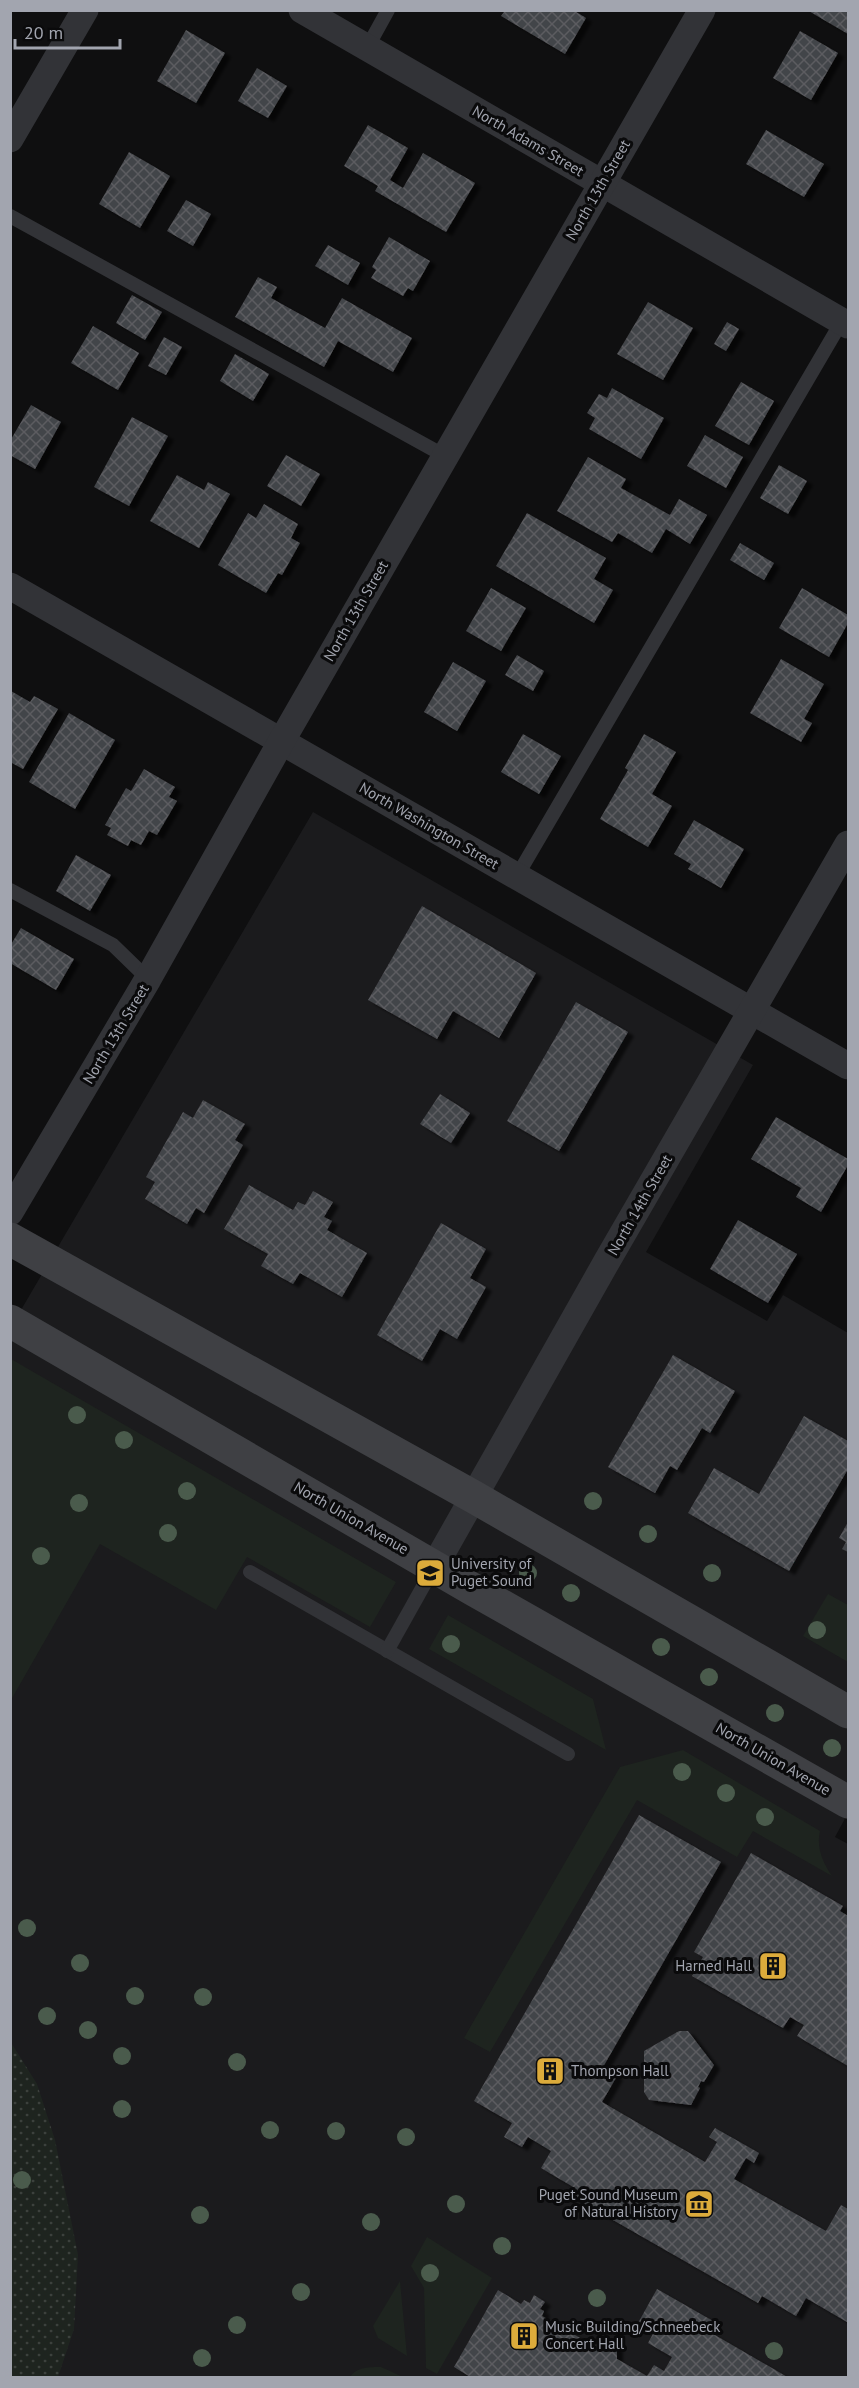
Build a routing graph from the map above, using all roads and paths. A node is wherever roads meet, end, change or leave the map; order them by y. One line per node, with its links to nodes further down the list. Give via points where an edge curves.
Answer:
1 (85, 10): 6 (street)
2 (302, 10): 5 (street, North Adams Street)
3 (388, 10): 5 (lane)
4 (702, 10): 7 (street, North 13th Street)
5 (367, 48): 7 (street, North Adams Street)
6 (10, 139)
7 (602, 183): 9 (street, North Adams Street); 10 (street, North 13th Street)
8 (10, 216): 10 (lane)
9 (845, 323): 14 (lane)
10 (446, 456): 12 (street, North 13th Street)
11 (10, 586): 12 (street, North Washington Street)
12 (281, 742): 14 (street, North Washington Street); 16 (street, North 13th Street)
13 (849, 844): 17 (street, North 14th Street)
14 (517, 876): 17 (street, North Washington Street)
15 (10, 890): 16 (lane, via 113,945)
16 (148, 979): 19 (street, North 13th Street)
17 (753, 1011): 18 (street, North Washington Street); 22 (street, North 14th Street)
18 (849, 1066)
19 (10, 1212)
20 (10, 1239): 22 (street)
21 (10, 1321): 23 (street, North Union Avenue)
22 (474, 1497): 23 (street, North 14th Street); 26 (street)
23 (434, 1567): 25 (lane); 28 (street, North Union Avenue)
24 (250, 1572): 25 (lane)
25 (387, 1651): 27 (lane)
26 (849, 1712)
27 (568, 1754)
28 (849, 1802)

